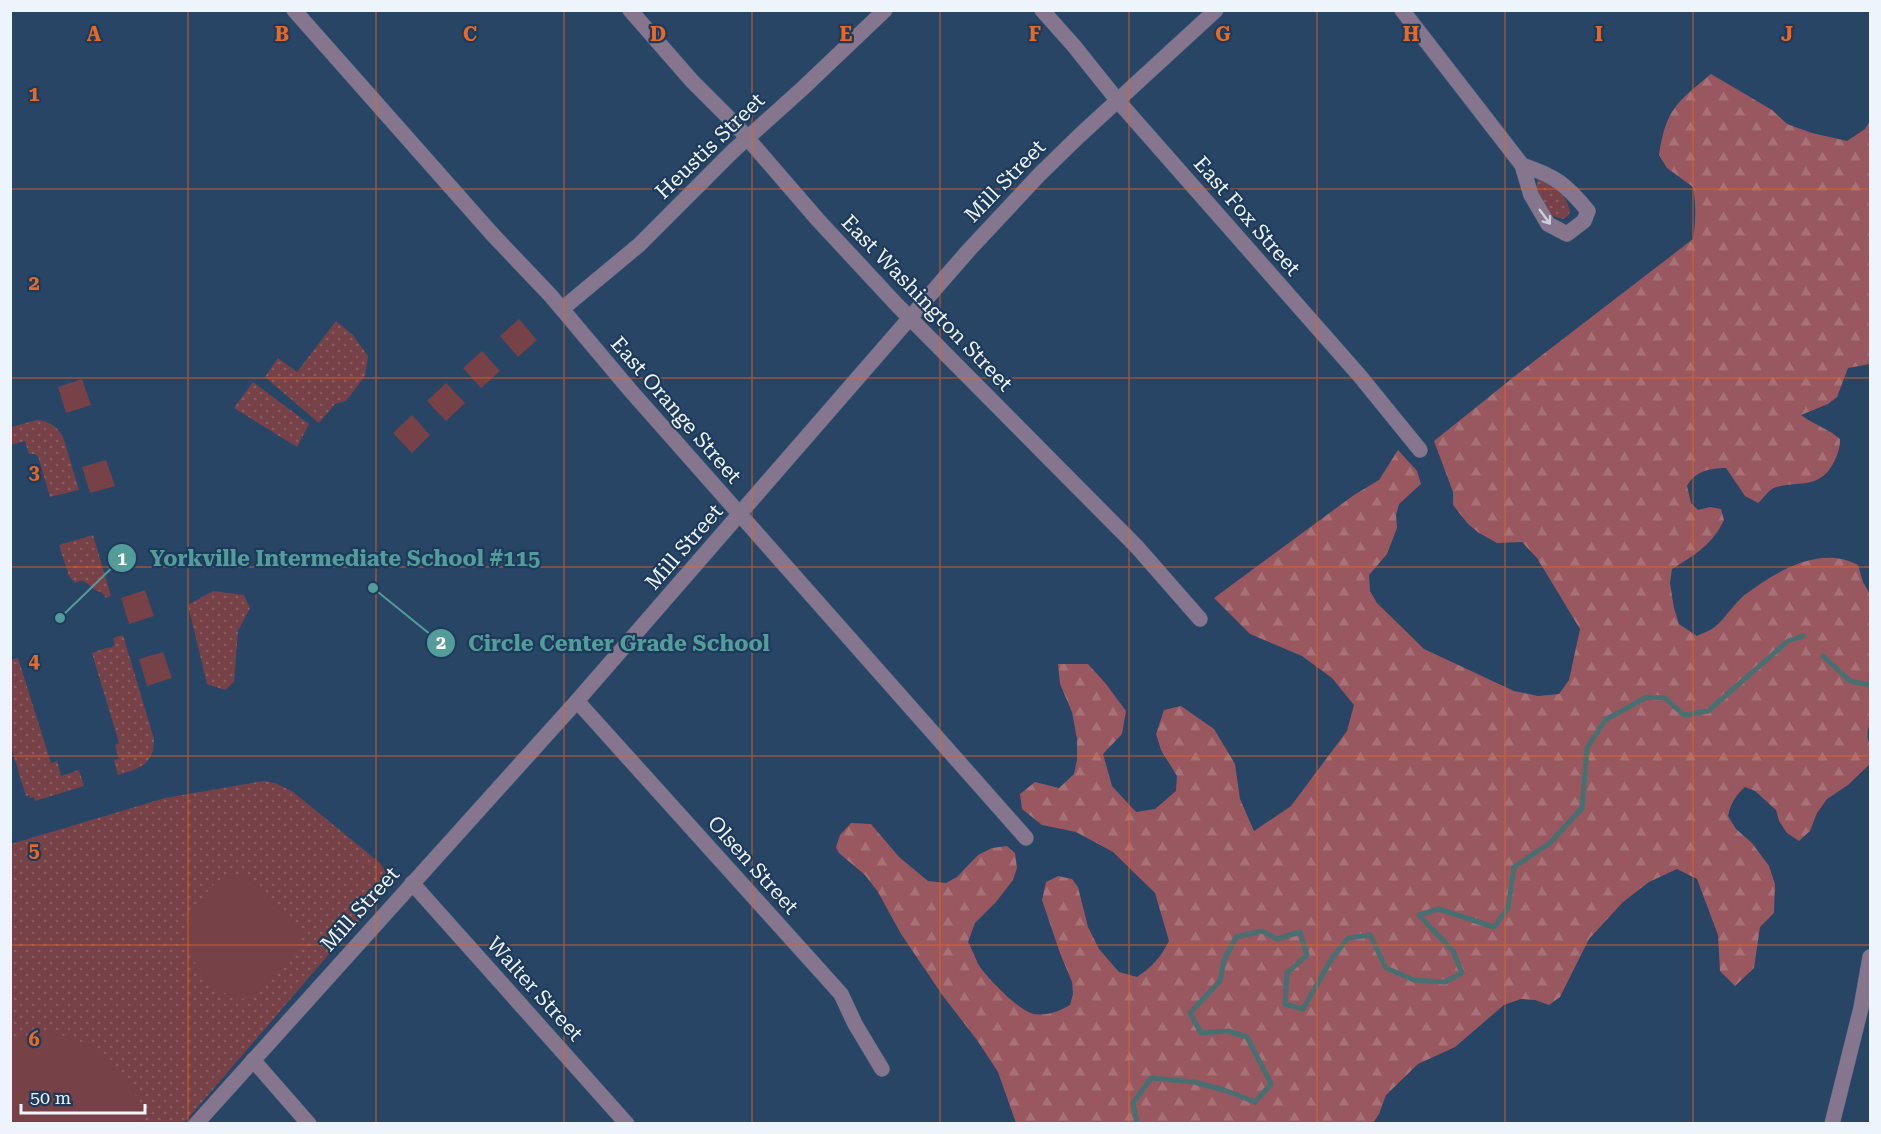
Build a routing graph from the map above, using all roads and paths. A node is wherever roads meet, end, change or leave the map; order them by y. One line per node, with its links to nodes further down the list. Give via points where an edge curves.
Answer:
1 (294, 10): 10 (street, East Orange Street)
2 (630, 10): 8 (street, East Washington Street)
3 (885, 10): 8 (street, Heustis Street)
4 (1042, 10): 7 (street, East Fox Street)
5 (1216, 10): 7 (street, Mill Street)
6 (1402, 10): 9 (street)
7 (1118, 100): 11 (street, Mill Street, via 1031,183); 12 (street, East Fox Street, via 1359,375)
8 (747, 138): 10 (street, Heustis Street, via 639,245); 11 (street, East Washington Street)
9 (1522, 165): 9 (street, one-way to 9, via 1531,195 1548,224 1567,234 1584,221 1588,211 1570,190 1546,173)
10 (562, 309): 13 (street, East Orange Street)
11 (909, 318): 13 (street, Mill Street); 14 (street, East Washington Street, via 1137,547)
12 (1419, 450)
13 (740, 515): 15 (street, Mill Street); 16 (street, East Orange Street)
14 (1200, 618)
15 (577, 701): 17 (street, Mill Street); 21 (street, Olsen Street, via 841,994)
16 (1026, 838)
17 (412, 883): 20 (street, Mill Street); 24 (street, Walter Street)
18 (1870, 957): 19 (street)
19 (1866, 1010): 25 (street)
20 (253, 1060): 22 (street, Mill Street); 23 (street)
21 (882, 1069)
22 (195, 1124)
23 (309, 1124)
24 (627, 1124)
25 (1832, 1124)

